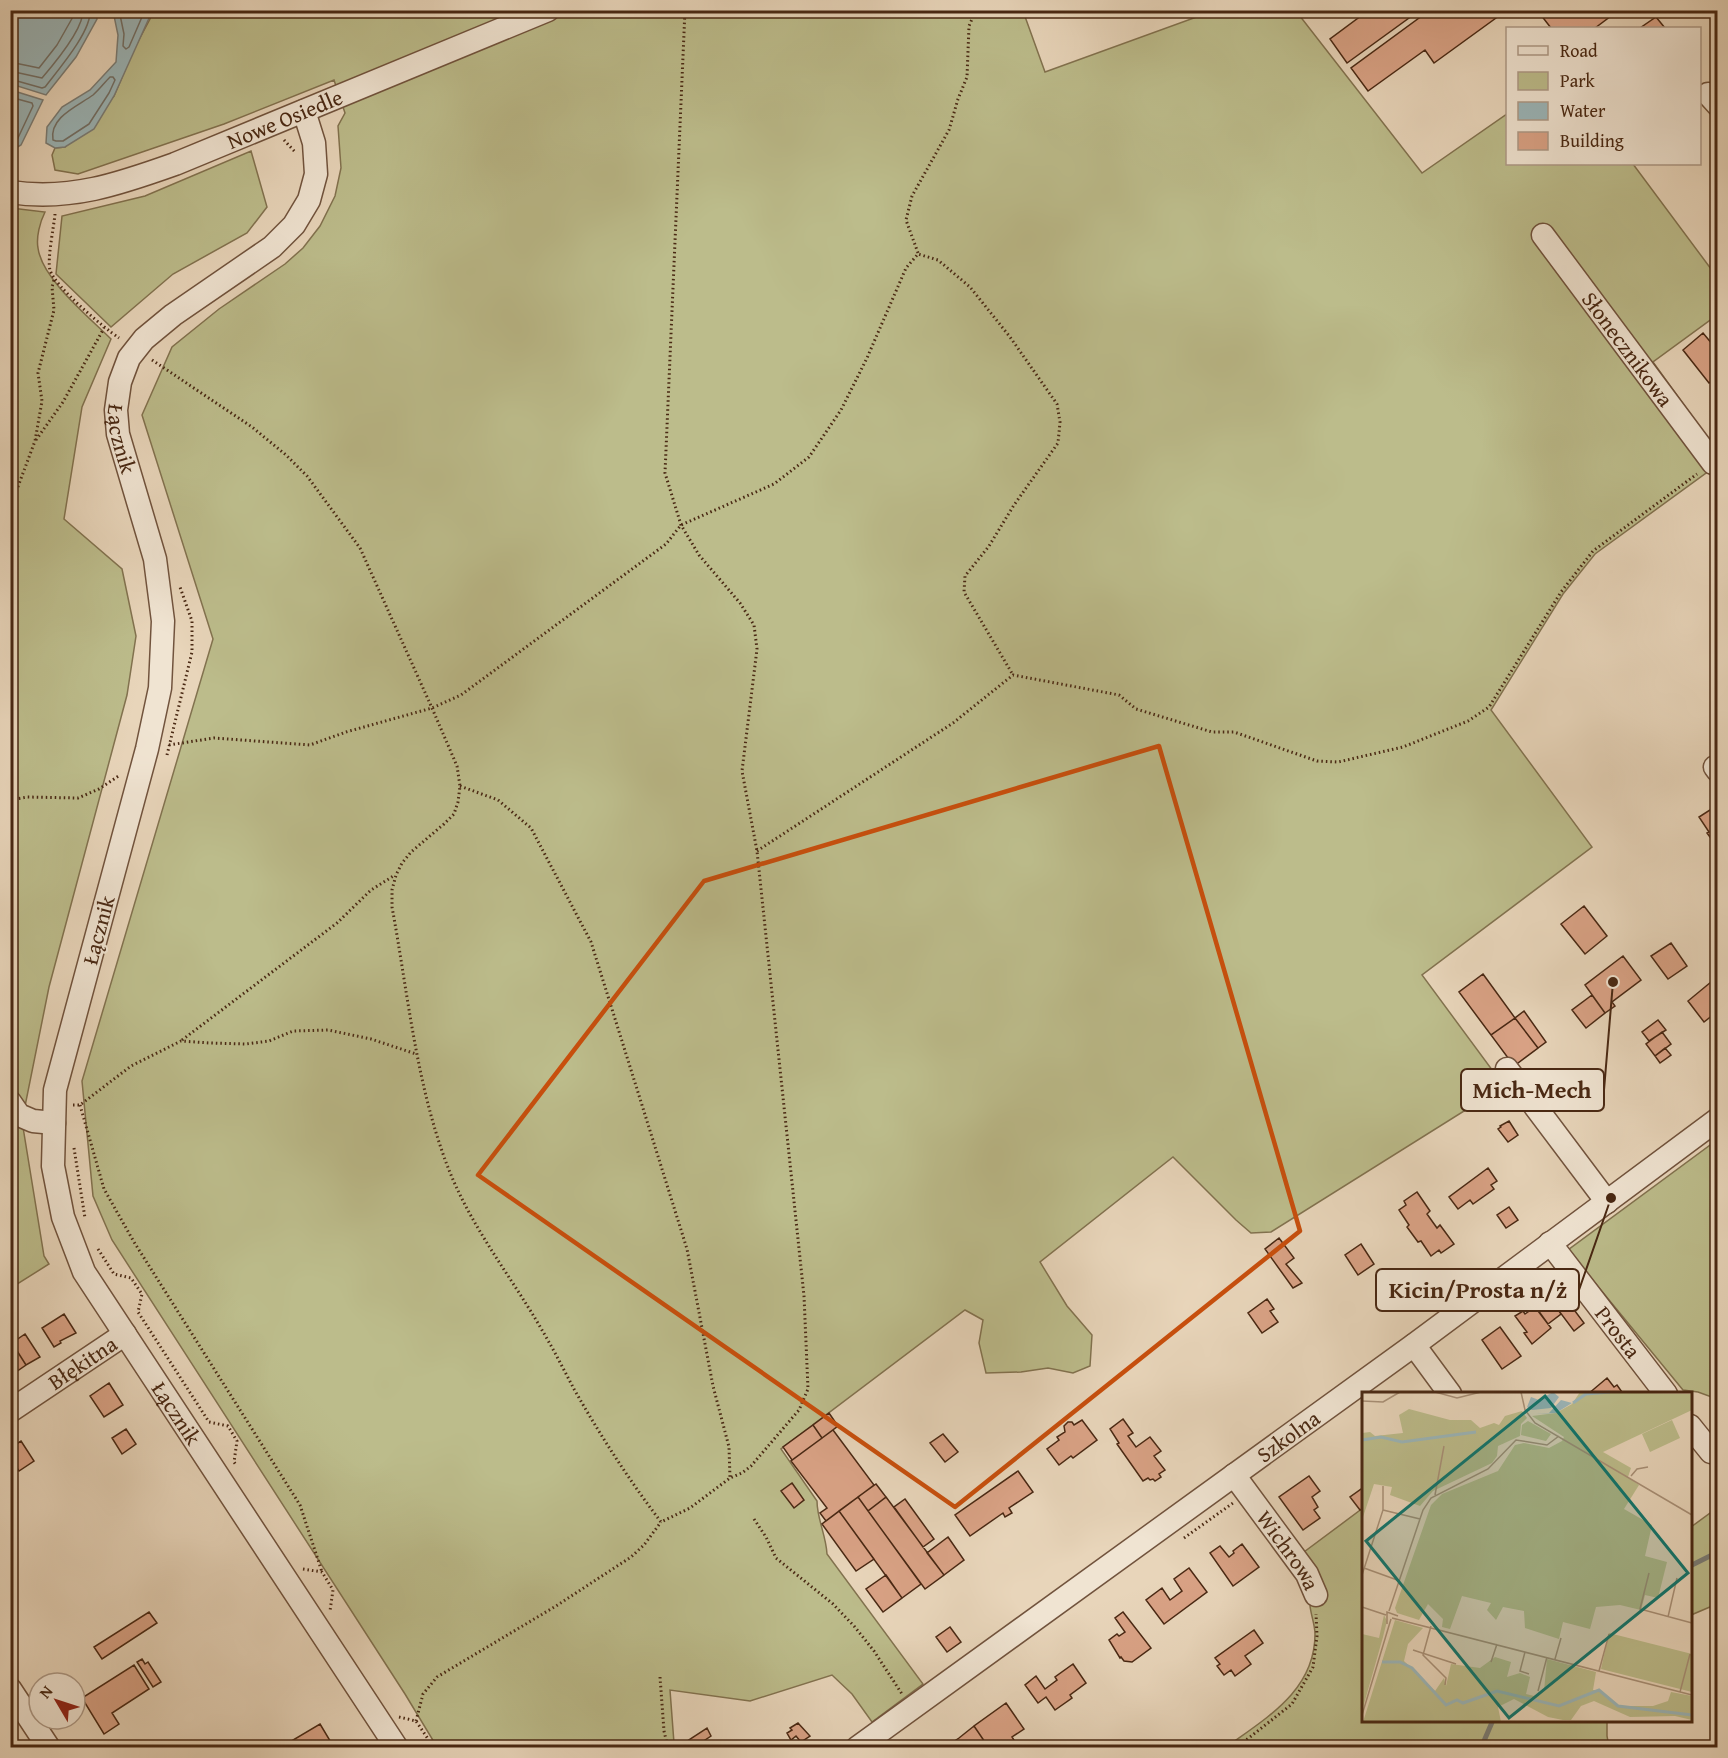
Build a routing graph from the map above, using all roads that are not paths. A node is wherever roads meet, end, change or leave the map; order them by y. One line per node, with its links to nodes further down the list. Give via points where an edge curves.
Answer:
1 (548, 10): 2 (street, Nowe Osiedle)
2 (304, 111): 3 (street, Nowe Osiedle, via 175,164 106,187 56,195); 9 (street, Łącznik, via 314,143 316,174 309,200 294,225 272,247 144,339 129,358 120,382 118,434 155,559 163,621 157,752 55,1090)
3 (12, 192)
4 (1543, 235): 5 (street, Słonecznikowa)
5 (1715, 461)
6 (1507, 1070): 10 (street)
7 (10, 1102): 9 (street, via 19,1115)
8 (1718, 1119): 10 (street, Szkolna)
9 (54, 1123): 12 (street, Łącznik, via 52,1166 63,1217 84,1272)
10 (1606, 1202): 11 (street, Szkolna)
11 (1550, 1243): 13 (street, Szkolna); 15 (street, Prosta)
12 (125, 1334): 16 (street, Błękitna); 22 (street, Łącznik)
13 (1414, 1345): 14 (street); 19 (street, Szkolna)
14 (1449, 1392)
15 (1664, 1392)
16 (10, 1411)
17 (1692, 1428): 18 (street)
18 (1711, 1452)
19 (1234, 1475): 20 (street, Wichrowa, via 1307,1574); 24 (street, Szkolna)
20 (1316, 1594)
21 (10, 1689): 23 (street)
22 (395, 1747)
23 (49, 1748)
24 (857, 1748)

